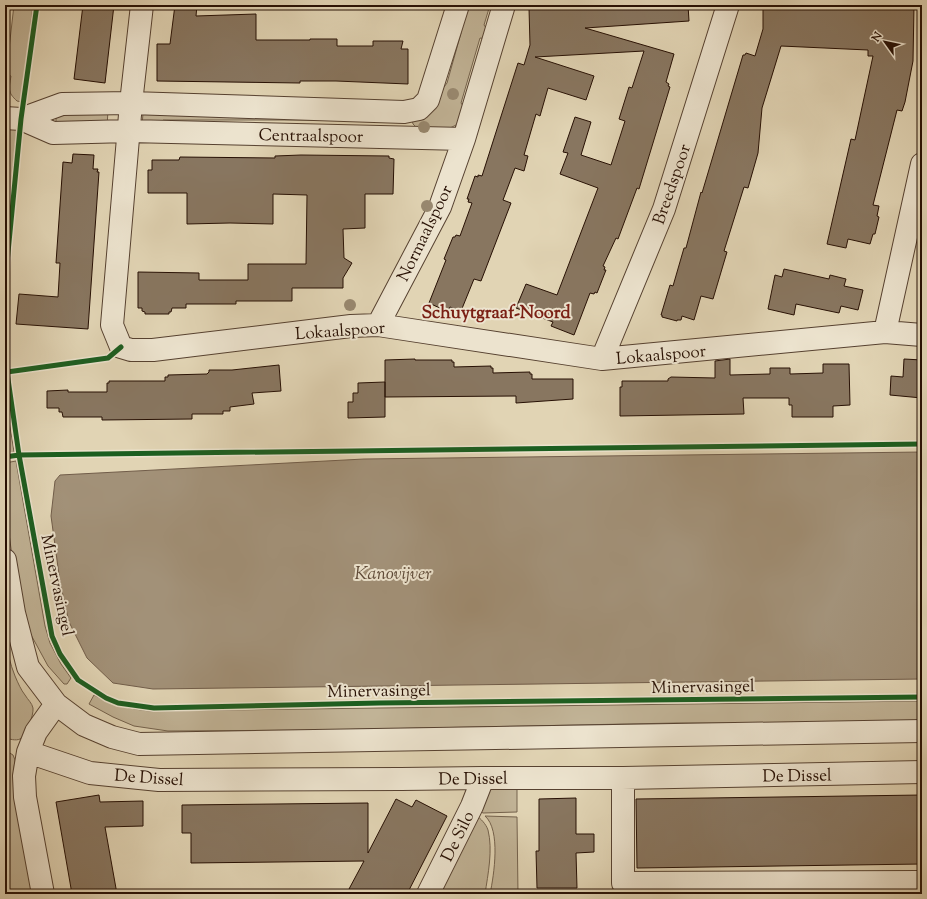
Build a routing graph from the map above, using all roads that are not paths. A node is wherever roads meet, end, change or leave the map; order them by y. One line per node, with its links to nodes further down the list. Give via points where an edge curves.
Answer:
1 (142, 5): 5 (street, Lokaalspoor)
2 (458, 5): 5 (street, Centraalspoor, via 428,100 419,109 404,112)
3 (504, 5): 8 (street)
4 (728, 5): 13 (street, Breedspoor, via 664,210)
5 (131, 104): 6 (street, Centraalspoor, via 62,104); 7 (street, Lokaalspoor)
6 (13, 119): 7 (street, Centraalspoor, via 53,134)
7 (129, 131): 8 (street, Centraalspoor); 10 (street, Lokaalspoor, via 112,325 121,347 131,350 153,350)
8 (464, 140): 10 (street, Normaalspoor, via 440,207)
9 (922, 164): 11 (street)
10 (378, 325): 13 (street, Lokaalspoor)
11 (885, 332): 12 (street, Lokaalspoor); 13 (street, Lokaalspoor)
12 (922, 335)
13 (602, 359)
14 (5, 560): 15 (street, via 14,613 28,667)
15 (56, 704): 16 (street, via 84,725 112,737 139,744); 17 (street, via 36,732)
16 (922, 731)
17 (28, 752): 19 (street, De Dissel, via 90,773 159,780); 23 (street, via 24,776 25,797)
18 (922, 772): 20 (street, De Dissel)
19 (483, 778): 20 (street, De Dissel); 24 (street, De Silo, via 472,806)
20 (623, 778): 22 (street)
21 (922, 882): 22 (street)
22 (623, 889)
23 (43, 894)
24 (428, 894)

